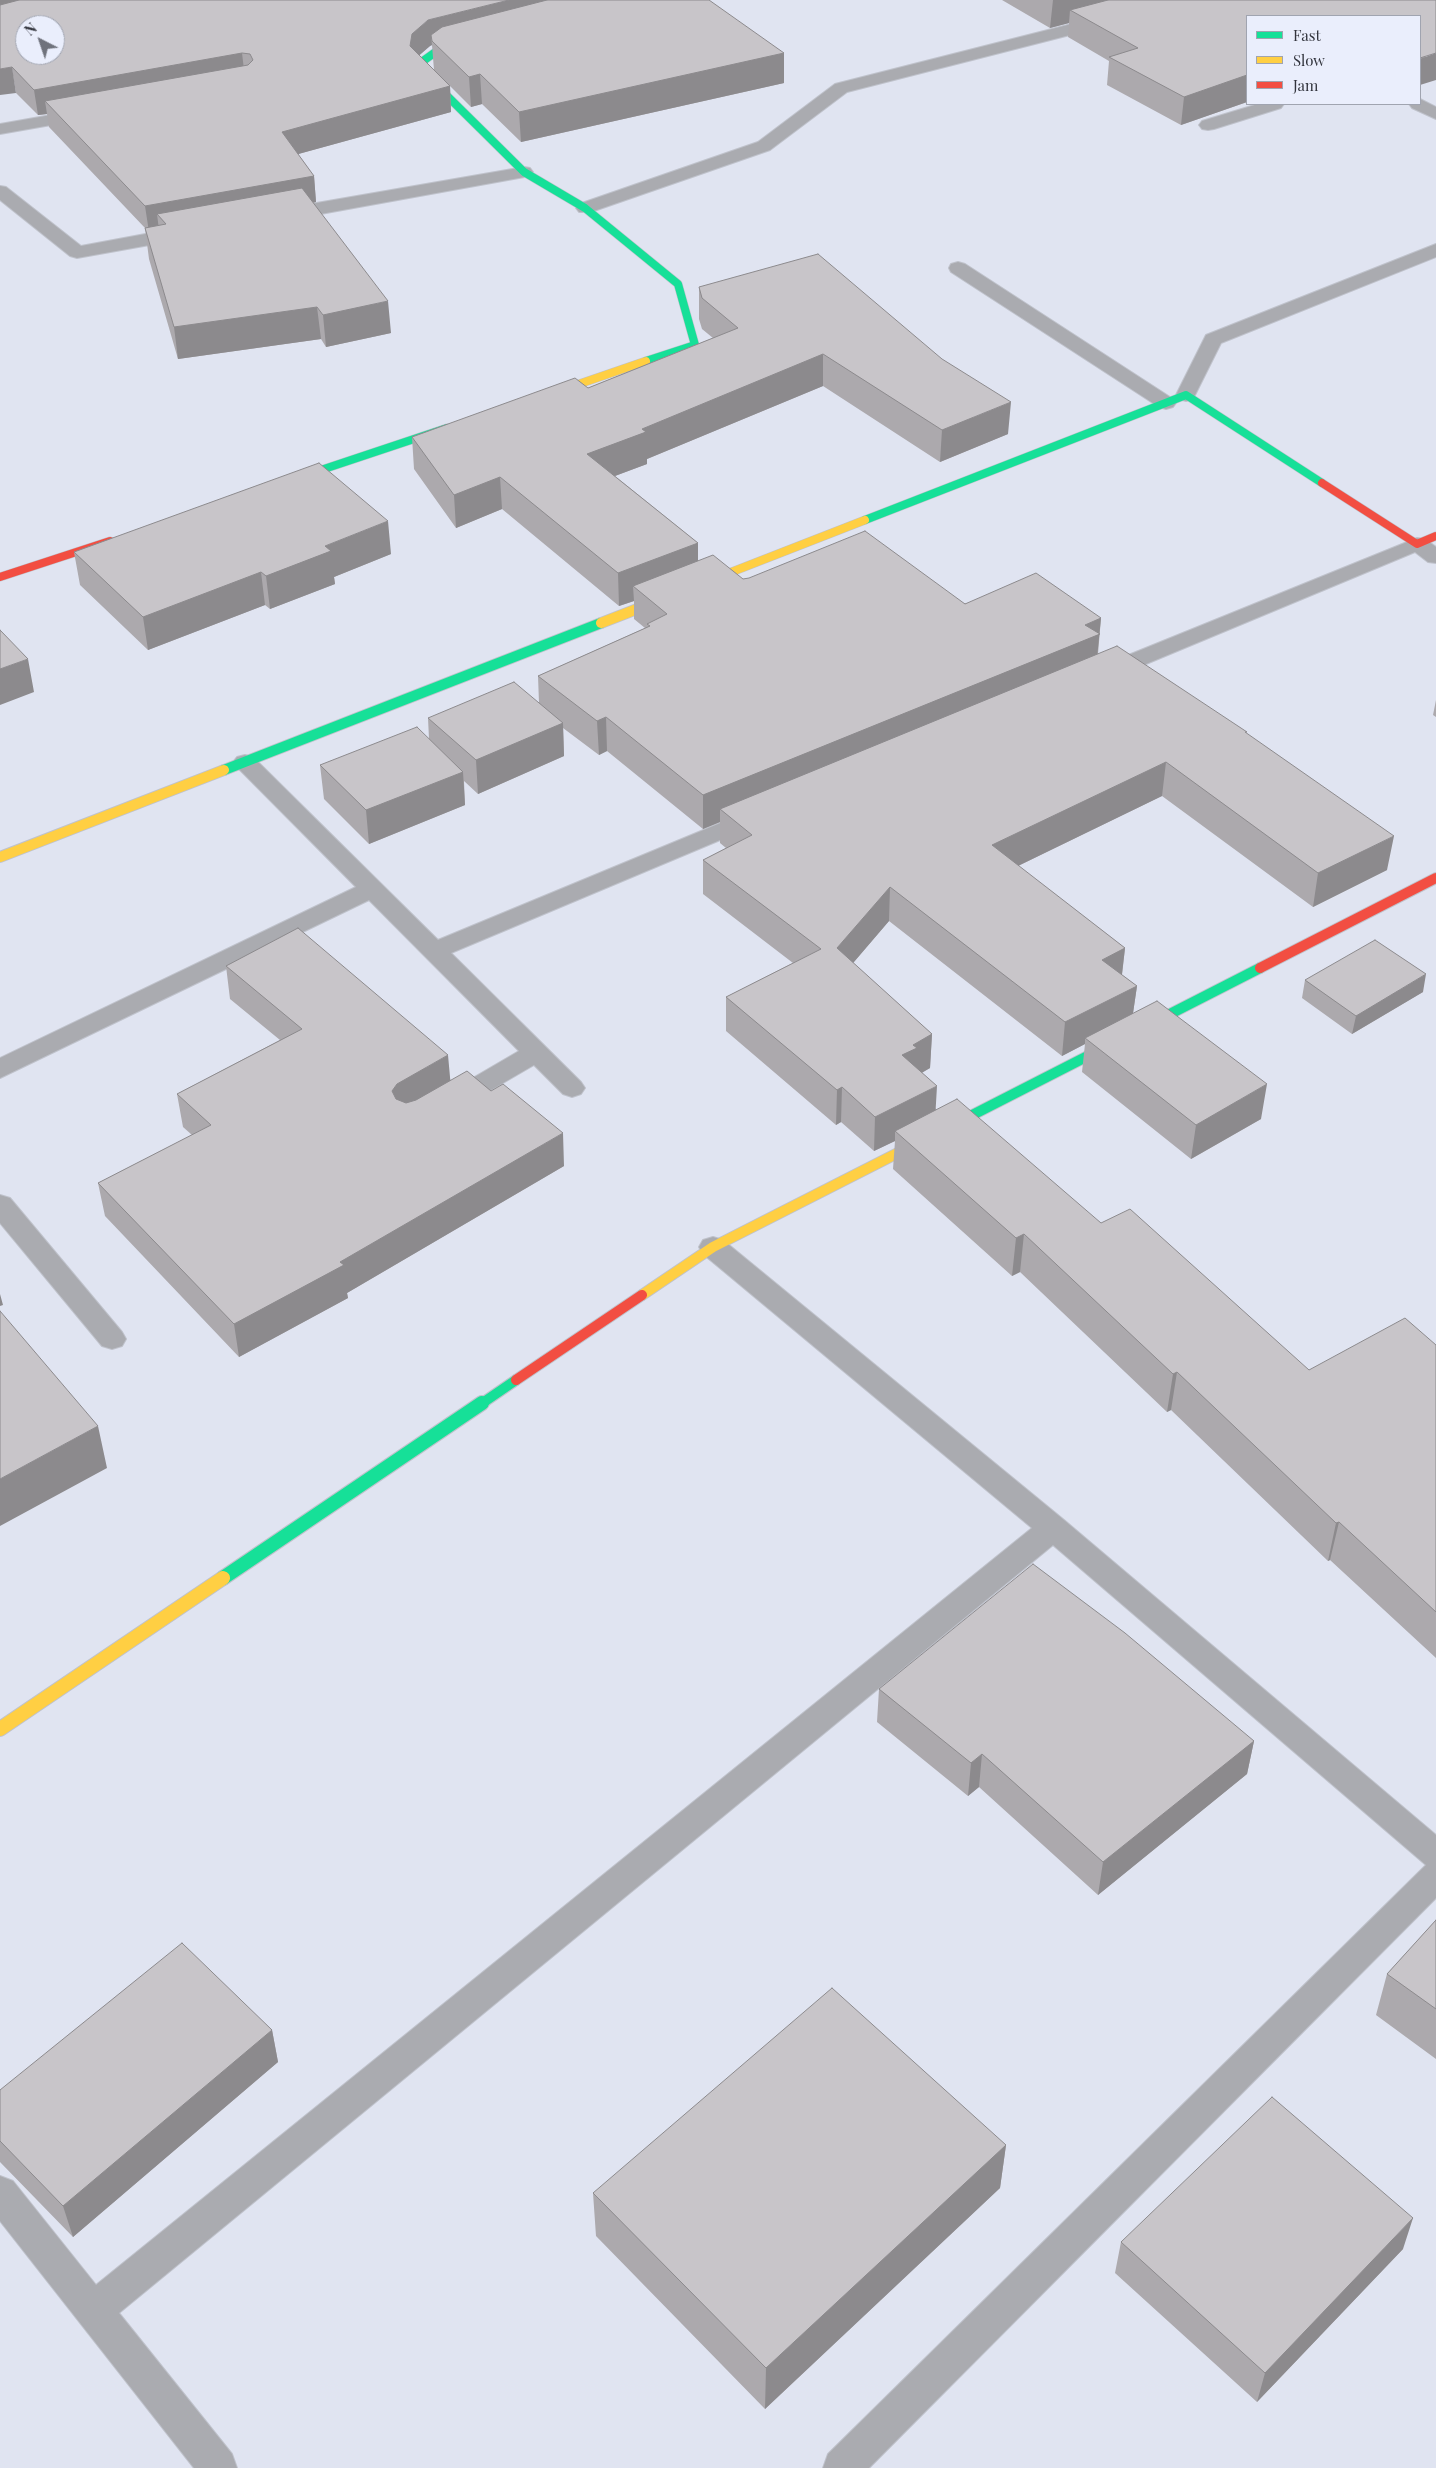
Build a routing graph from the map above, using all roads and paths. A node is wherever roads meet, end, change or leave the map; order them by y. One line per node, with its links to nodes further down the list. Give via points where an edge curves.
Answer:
1 (1120, 17): 11 (street, via 841,88 764,146)
2 (483, 39): 9 (street, via 437,51 424,61 423,72)
3 (1272, 105): 7 (street)
4 (1420, 105): 6 (street)
5 (98, 111): 8 (street)
6 (1436, 114)
7 (1208, 125)
8 (0, 129)
9 (524, 172): 11 (street); 12 (street)
10 (0, 191): 13 (street, via 77,252)
11 (585, 208): 17 (street, via 678,284 695,345)
12 (262, 219)
13 (203, 229)
14 (1436, 250): 16 (street, via 1213,339)
15 (958, 268): 18 (street)
16 (1186, 395): 18 (street); 22 (street)
17 (535, 398)
18 (1166, 403): 26 (street)
19 (460, 424): 20 (street)
20 (282, 483)
21 (122, 537): 24 (street)
22 (1426, 540): 23 (street); 25 (street)
23 (1436, 558)
24 (0, 577)
25 (1086, 681)
26 (244, 762): 28 (street); 30 (street)
27 (773, 810): 31 (street)
28 (0, 857)
29 (1436, 878): 37 (street)
30 (371, 889): 31 (street); 33 (street)
31 (433, 951): 32 (street)
32 (535, 1053): 34 (street); 35 (street)
33 (0, 1069)
34 (572, 1088)
35 (427, 1116)
36 (0, 1205): 38 (street)
37 (713, 1246): 39 (street); 40 (street)
38 (112, 1339)
39 (1053, 1528): 41 (street); 44 (street)
40 (0, 1729)
41 (1436, 1855)
42 (1436, 1876): 46 (street)
43 (0, 2193): 44 (street)
44 (93, 2310): 45 (street)
45 (218, 2468)
46 (842, 2468)

